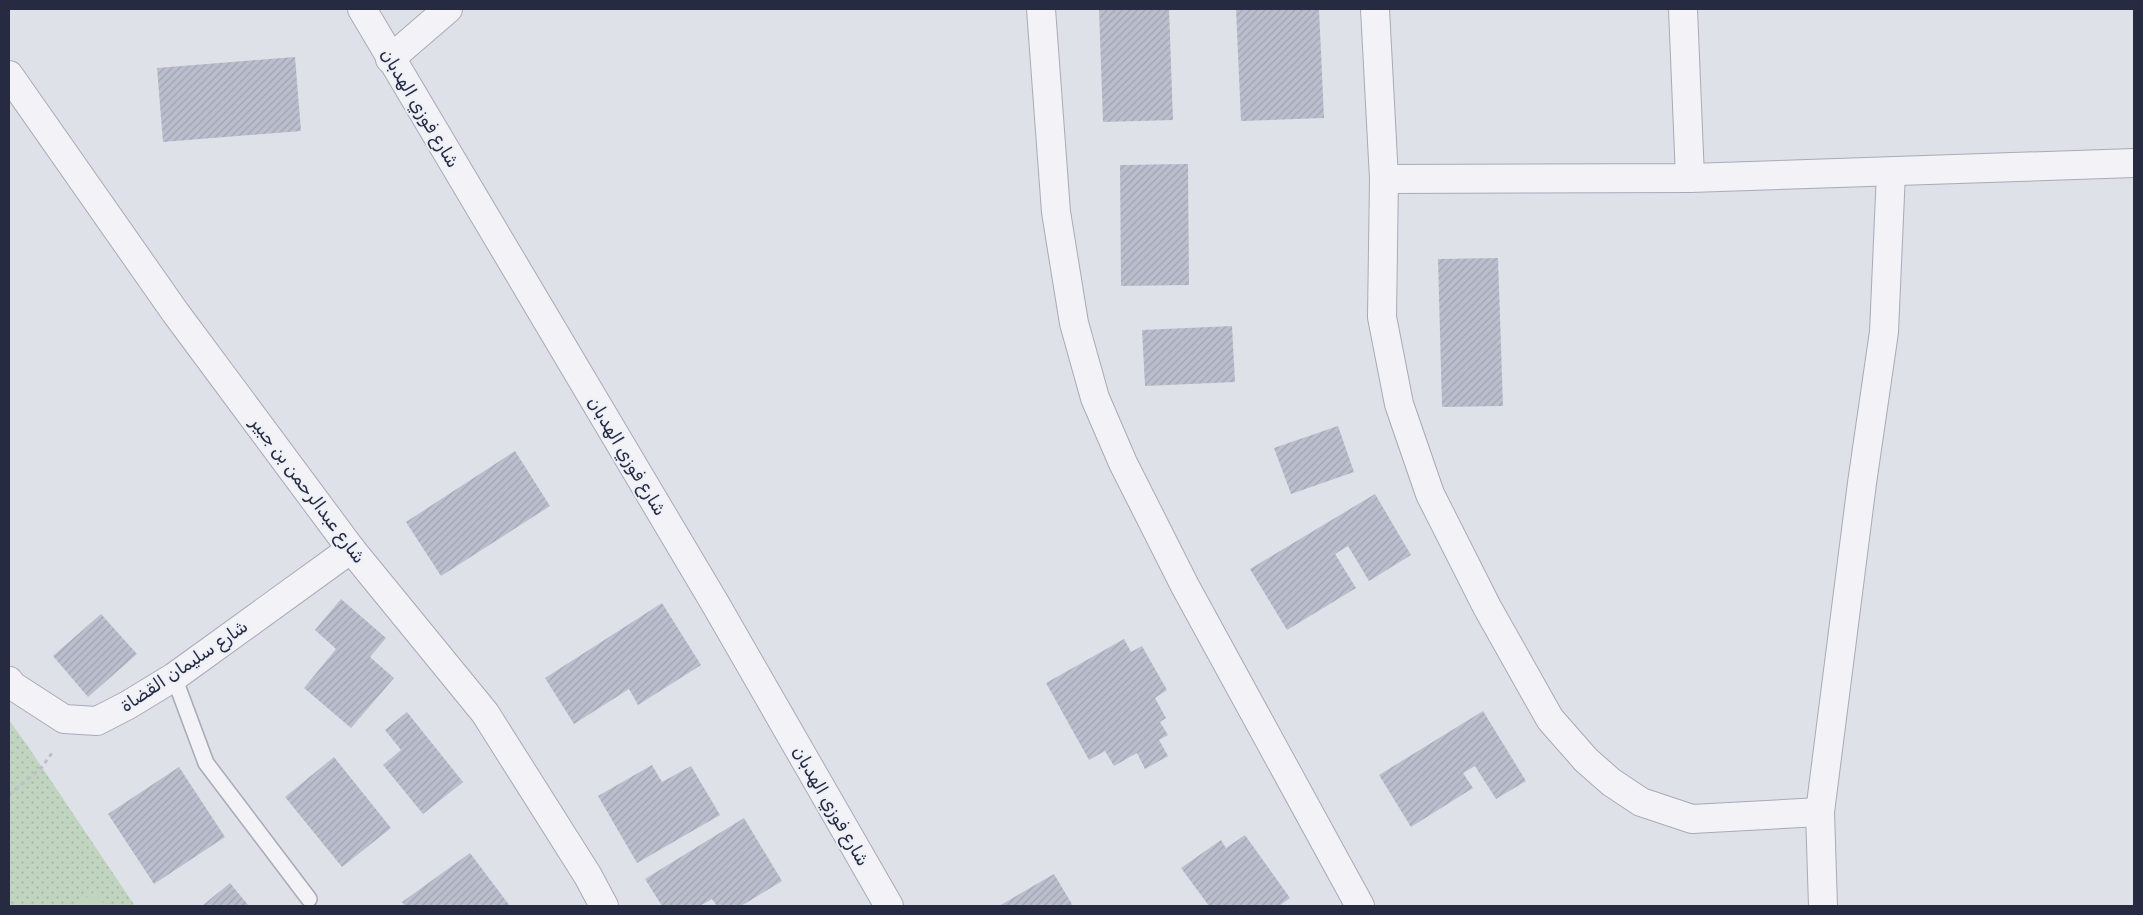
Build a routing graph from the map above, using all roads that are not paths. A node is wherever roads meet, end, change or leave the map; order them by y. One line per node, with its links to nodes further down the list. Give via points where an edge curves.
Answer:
1 (362, 9): 6 (street, شارع فوزي الهدبان)
2 (448, 9): 6 (street)
3 (1041, 9): 20 (street, via 1056,212 1074,323 1095,398 1123,463 1185,586)
4 (1375, 9): 12 (street)
5 (1683, 9): 11 (street)
6 (390, 59): 18 (street, شارع فوزي الهدبان, via 716,606)
7 (9, 75): 8 (street, شارع عبدالرحمن بن جبير)
8 (18, 107): 13 (street, شارع عبدالرحمن بن جبير)
9 (2134, 162): 10 (street)
10 (1891, 172): 11 (street); 16 (street, via 1884,332)
11 (1690, 178): 12 (street)
12 (1384, 179): 16 (street, via 1382,317 1399,404 1430,494 1487,607 1550,719 1586,760 1641,802 1692,819)
13 (352, 549): 14 (street, شارع سليمان القضاة); 19 (street, شارع عبدالرحمن بن جبير, via 485,712)
14 (174, 677): 15 (street, شارع سليمان القضاة, via 97,721 64,719); 17 (lane, via 206,763)
15 (9, 681)
16 (1820, 812): 21 (street)
17 (309, 899)
18 (881, 904)
19 (604, 906)
20 (1360, 906)
21 (1823, 906)

